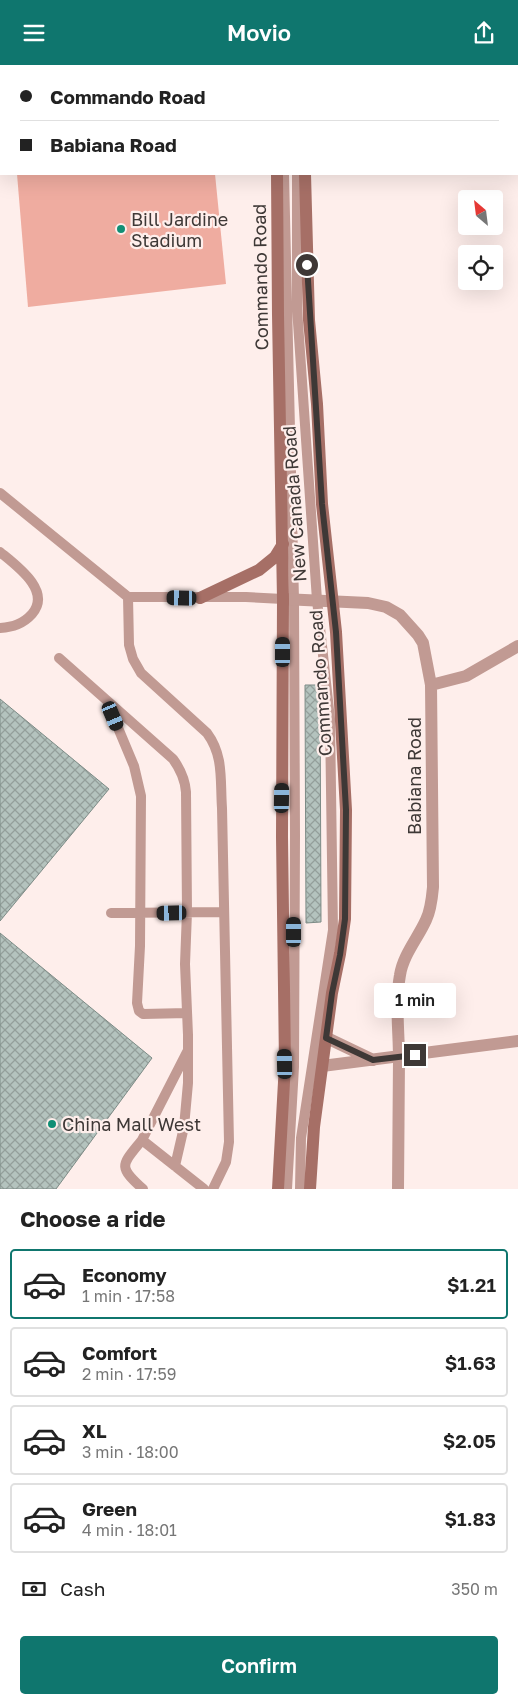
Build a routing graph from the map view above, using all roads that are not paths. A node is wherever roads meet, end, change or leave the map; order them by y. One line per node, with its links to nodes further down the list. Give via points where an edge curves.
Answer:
1 (277, 175): 6 (main road, Commando Road)
2 (284, 175): 10 (lane, New Canada Road)
3 (297, 175): 11 (lane, New Canada Road, via 297,308)
4 (305, 175): 12 (main road, Commando Road, via 309,320)
5 (0, 493): 8 (lane)
6 (283, 544): 9 (main road, via 275,557 259,570); 10 (main road, Commando Road)
7 (0, 552): 13 (lane, via 29,579 39,599 27,620 14,627)
8 (128, 597): 9 (lane); 19 (lane, via 129,645 141,673 207,733 219,755)
9 (200, 598): 10 (lane)
10 (289, 599): 11 (street, Babiana Road); 34 (main road, Commando Road, via 282,837 285,1064); 35 (lane, New Canada Road, via 294,1067)
11 (317, 600): 12 (street, Babiana Road); 36 (lane, New Canada Road, via 330,719 333,929 302,1138)
12 (332, 600): 16 (street, Babiana Road, via 368,603 386,607 400,615 423,643); 23 (main road, Commando Road, via 346,810 346,898)
13 (0, 628)
14 (518, 646): 16 (street, via 466,676)
15 (59, 658): 17 (lane)
16 (432, 685): 26 (street, Babiana Road, via 433,887 427,919 400,972 397,1010)
17 (107, 701): 18 (lane, via 173,759 185,779); 21 (lane, via 134,767 141,796)
18 (187, 912): 19 (lane); 21 (lane); 22 (lane, via 185,964)
19 (224, 912): 33 (lane, via 229,1142 226,1162)
20 (111, 913): 21 (lane)
21 (140, 913): 22 (lane, via 139,1011 144,1014)
22 (188, 1013): 25 (lane)
23 (326, 1038): 27 (street); 28 (main road, Commando Road)
24 (518, 1041): 26 (street)
25 (188, 1050): 29 (lane); 30 (lane, via 184,1127)
26 (399, 1057): 27 (street); 38 (street, Babiana Road)
27 (373, 1060): 28 (street)
28 (322, 1066): 37 (main road, Commando Road)
29 (142, 1140): 30 (lane); 31 (lane, via 124,1168)
30 (174, 1166): 32 (lane)
31 (143, 1189)
32 (204, 1189)
33 (213, 1189)
34 (278, 1189)
35 (287, 1189)
36 (300, 1189)
37 (310, 1189)
38 (398, 1189)

